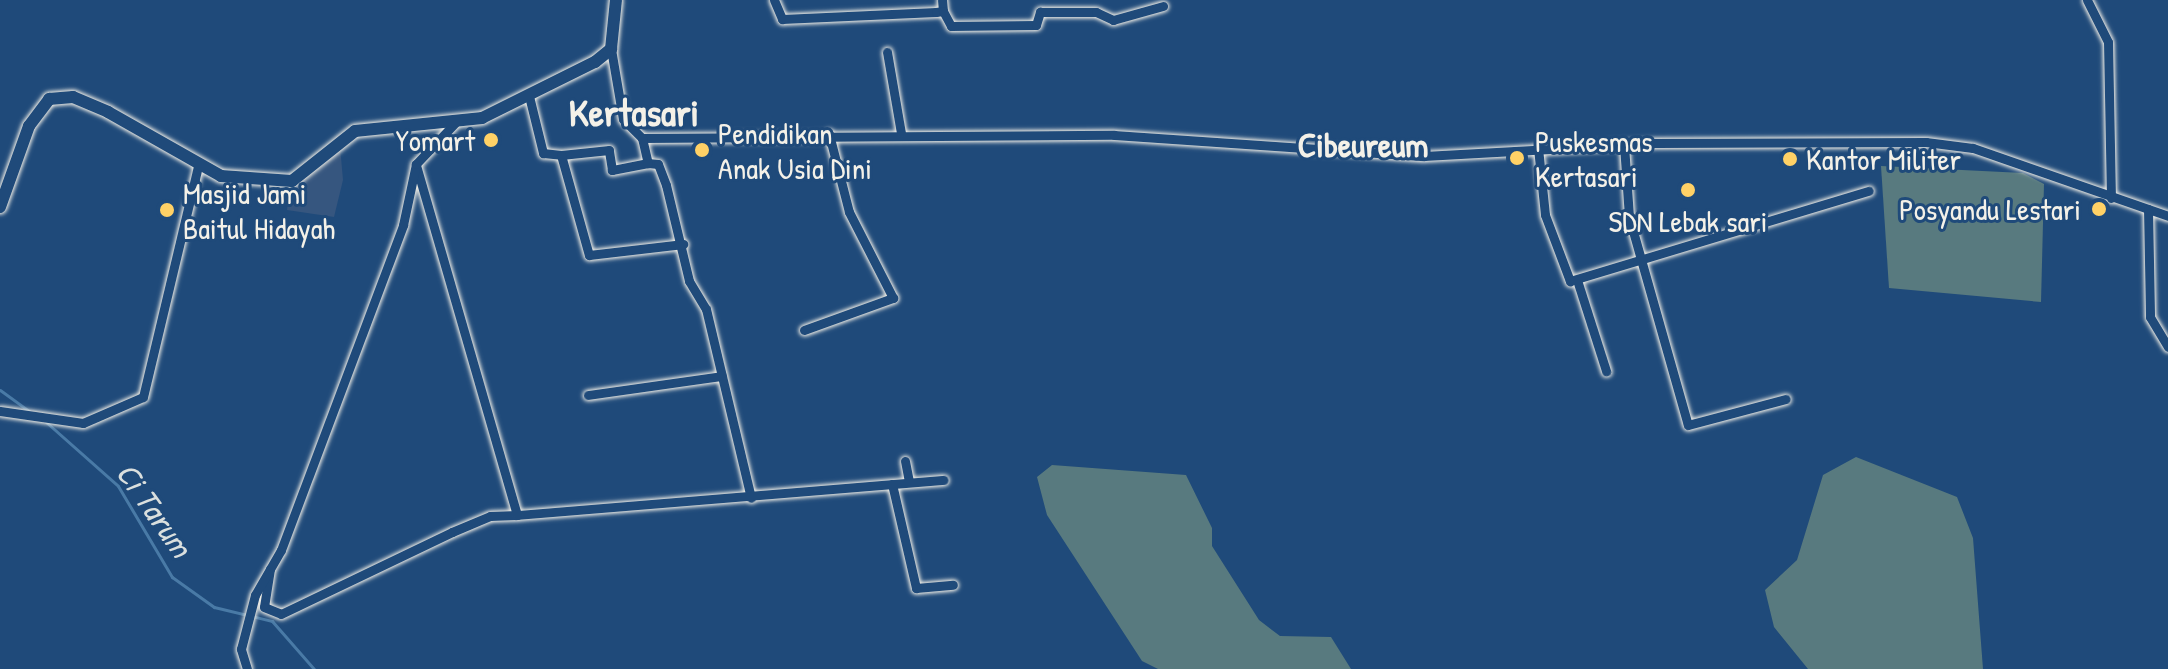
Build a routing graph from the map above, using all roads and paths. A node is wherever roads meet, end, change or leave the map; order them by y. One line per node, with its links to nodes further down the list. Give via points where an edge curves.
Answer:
1 (616, 0): 6 (main road)
2 (774, 0): 4 (street, via 782,19)
3 (2087, 0): 20 (street, via 2108,42)
4 (942, 5): 5 (street, via 951,26 1036,25 1040,12 1098,12 1113,20)
5 (1163, 6)
6 (611, 49): 8 (main road); 12 (street, via 623,119)
7 (887, 52): 10 (street)
8 (529, 96): 9 (main road); 15 (street, via 543,153)
9 (455, 123): 17 (street); 18 (main road, via 367,127 342,136 292,181 259,184)
10 (901, 133): 11 (street); 14 (street, via 1256,140 1424,156)
11 (829, 134): 12 (street); 27 (street, via 849,212 893,298)
12 (642, 138): 16 (street)
13 (1624, 145): 14 (street); 20 (street, via 1953,144); 25 (street, via 1626,204)
14 (1538, 148): 26 (street, via 1545,215 1566,278)
15 (561, 155): 16 (street, via 609,150 612,170); 24 (street, via 589,255)
16 (648, 163): 24 (street, via 658,164)
17 (416, 164): 39 (street); 40 (street, via 403,225)
18 (198, 167): 21 (main road, via 120,118 61,96 35,113); 33 (street, via 143,397 70,422)
19 (1869, 191): 25 (street)
20 (2111, 198): 22 (street)
21 (0, 207)
22 (2148, 209): 23 (street); 28 (street, via 2150,317)
23 (2168, 216)
24 (683, 244): 30 (street)
25 (1641, 260): 26 (street); 32 (street, via 1690,427)
26 (1577, 280): 29 (street)
27 (804, 330)
28 (2168, 347)
29 (1606, 371)
30 (722, 376): 31 (street); 38 (street)
31 (588, 395)
32 (1786, 399)
33 (0, 411)
34 (905, 461): 36 (street)
35 (944, 480): 36 (street)
36 (909, 481): 37 (street)
37 (892, 484): 38 (street); 41 (street, via 916,588)
38 (751, 498): 39 (street)
39 (517, 515): 40 (street, via 490,516 281,614 264,607)
40 (270, 569): 42 (street, via 255,595 243,639)
41 (953, 585)
42 (247, 669)

